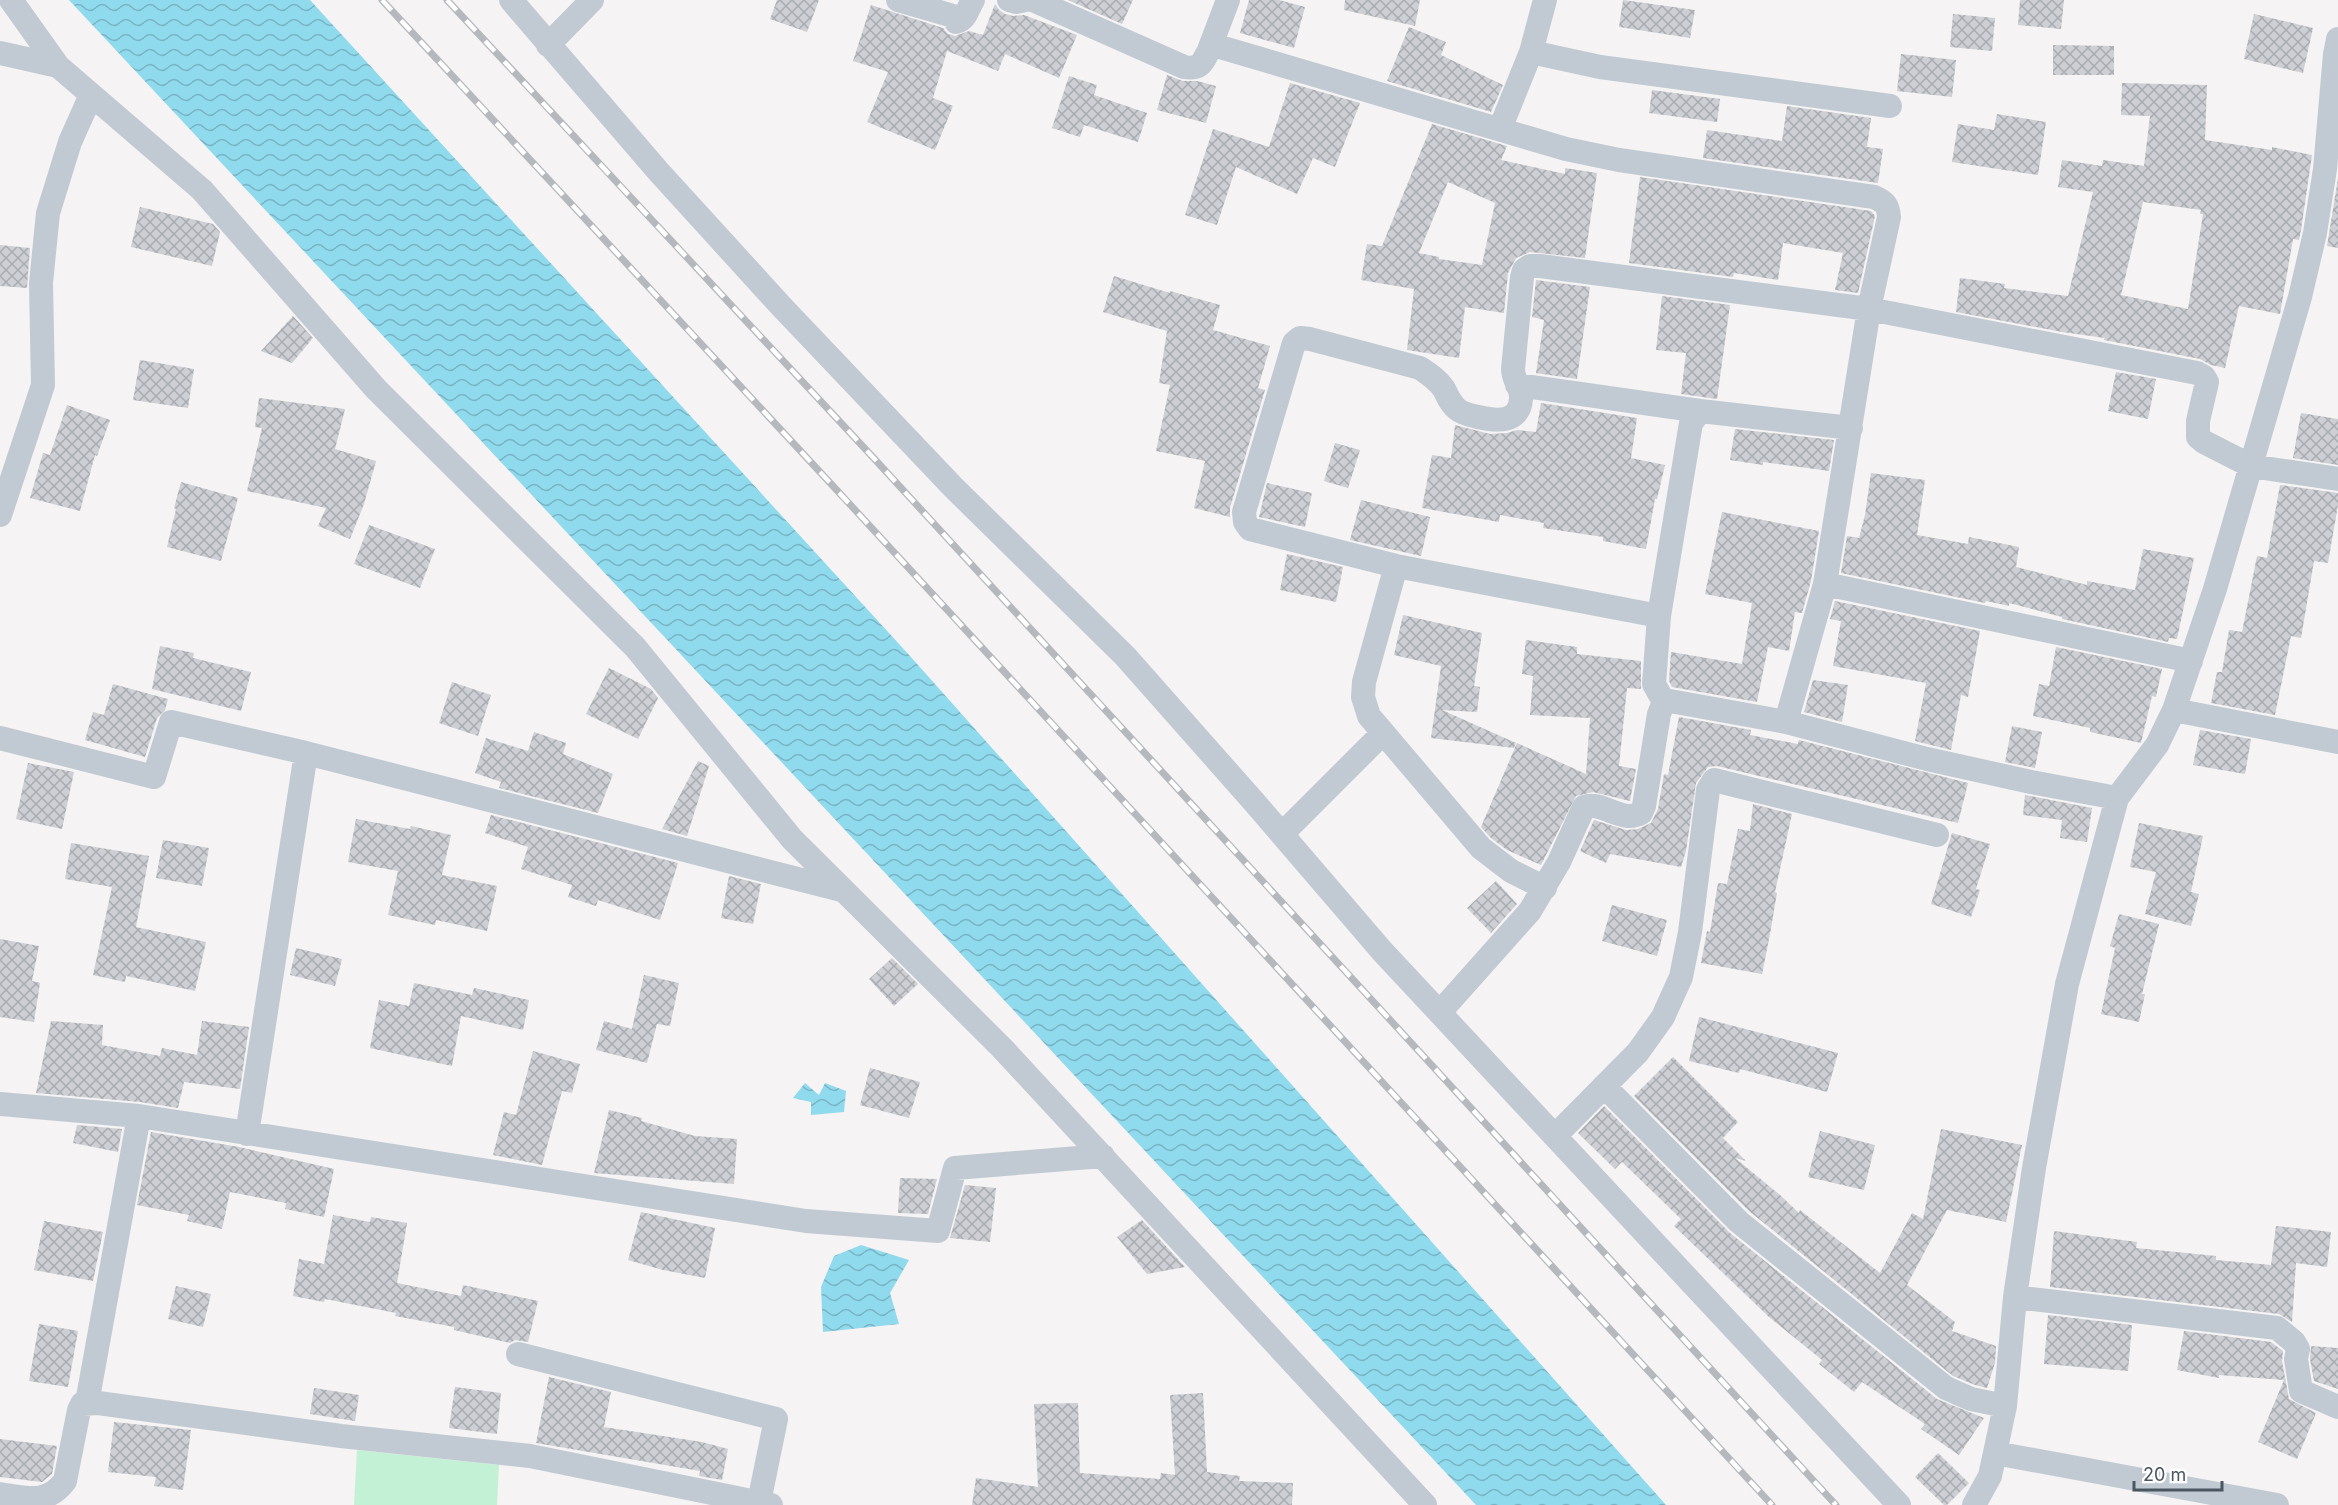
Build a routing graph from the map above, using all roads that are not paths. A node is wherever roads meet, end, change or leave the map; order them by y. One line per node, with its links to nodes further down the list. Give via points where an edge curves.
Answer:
1 (11, 0): 16 (street)
2 (511, 0): 12 (street)
3 (592, 0): 12 (street)
4 (898, 0): 5 (street, via 953,16 956,22 966,15)
5 (973, 0)
6 (1009, 0): 7 (street)
7 (1025, 0)
8 (1033, 0): 13 (street, via 1184,67 1198,68)
9 (1228, 0): 13 (street)
10 (1545, 0): 15 (street)
11 (2338, 39): 24 (street, via 2315,233)
12 (548, 45): 39 (street, via 781,306 953,487 1125,656)
13 (1209, 50): 19 (street, via 1215,46 1228,48)
14 (0, 52): 16 (street)
15 (1531, 52): 18 (street, via 1600,67); 19 (street)
16 (58, 66): 17 (street)
17 (91, 95): 26 (street, via 69,142 48,213 41,283 43,385); 42 (street, via 202,190 376,389 635,647 792,839)
18 (1890, 106)
19 (1500, 129): 20 (street, via 1619,160 1884,201 1889,217)
20 (1869, 309): 21 (street, via 1530,266 1524,270 1521,288 1513,369); 23 (street); 24 (street, via 2197,373 2207,382 2198,437)
21 (1517, 385): 22 (street); 27 (street, via 1521,392 1518,411 1513,417 1495,421 1458,411 1434,378 1420,368 1310,339 1300,338 1294,344 1244,512 1245,522 1250,529 1263,533)
22 (1700, 411): 23 (street); 29 (street, via 1691,423)
23 (1851, 428): 28 (street)
24 (2251, 466): 25 (street); 30 (street)
25 (2338, 479)
26 (0, 515)
27 (1396, 566): 29 (street); 34 (street, via 1364,681 1363,697 1369,716)
28 (1826, 584): 30 (street); 33 (street)
29 (1659, 616): 31 (street, via 1654,684)
30 (2191, 660): 32 (street)
31 (1664, 702): 33 (street); 41 (street, via 1641,813 1629,817 1584,807)
32 (2174, 710): 36 (street); 38 (street, via 2157,746)
33 (1786, 722): 38 (street, via 1927,759)
34 (1382, 734): 39 (street); 41 (street, via 1481,848 1511,871)
35 (0, 738): 37 (street, via 154,777 171,722)
36 (2338, 742)
37 (306, 753): 42 (street); 47 (street)
38 (2117, 798): 50 (street, via 2067,984)
39 (1282, 834): 43 (street)
40 (1937, 835): 44 (street, via 1714,780 1710,783 1681,977 1651,1034)
41 (1545, 888): 43 (street, via 1508,938)
42 (841, 890): 49 (street, via 1002,1048)
43 (1440, 1012): 48 (street)
44 (1604, 1086): 48 (street); 53 (street, via 1740,1222 1946,1388 1971,1399)
45 (0, 1104): 46 (street)
46 (140, 1116): 47 (street); 52 (street)
47 (247, 1134): 49 (street, via 806,1221 938,1231 955,1168)
48 (1555, 1136): 59 (street)
49 (1103, 1156): 58 (street)
50 (2015, 1297): 53 (street); 54 (street, via 2277,1328 2298,1349 2301,1391)
51 (518, 1354): 57 (street, via 776,1419)
52 (87, 1403): 56 (street, via 79,1410 65,1481 58,1490 49,1497 34,1499); 57 (street, via 530,1456)
53 (2005, 1406): 55 (street)
54 (2338, 1407)
55 (1995, 1453): 60 (street, via 1990,1476); 61 (street)
56 (0, 1494)
57 (765, 1503)
58 (1425, 1505)
59 (1899, 1505)
60 (1974, 1505)
61 (2277, 1505)

